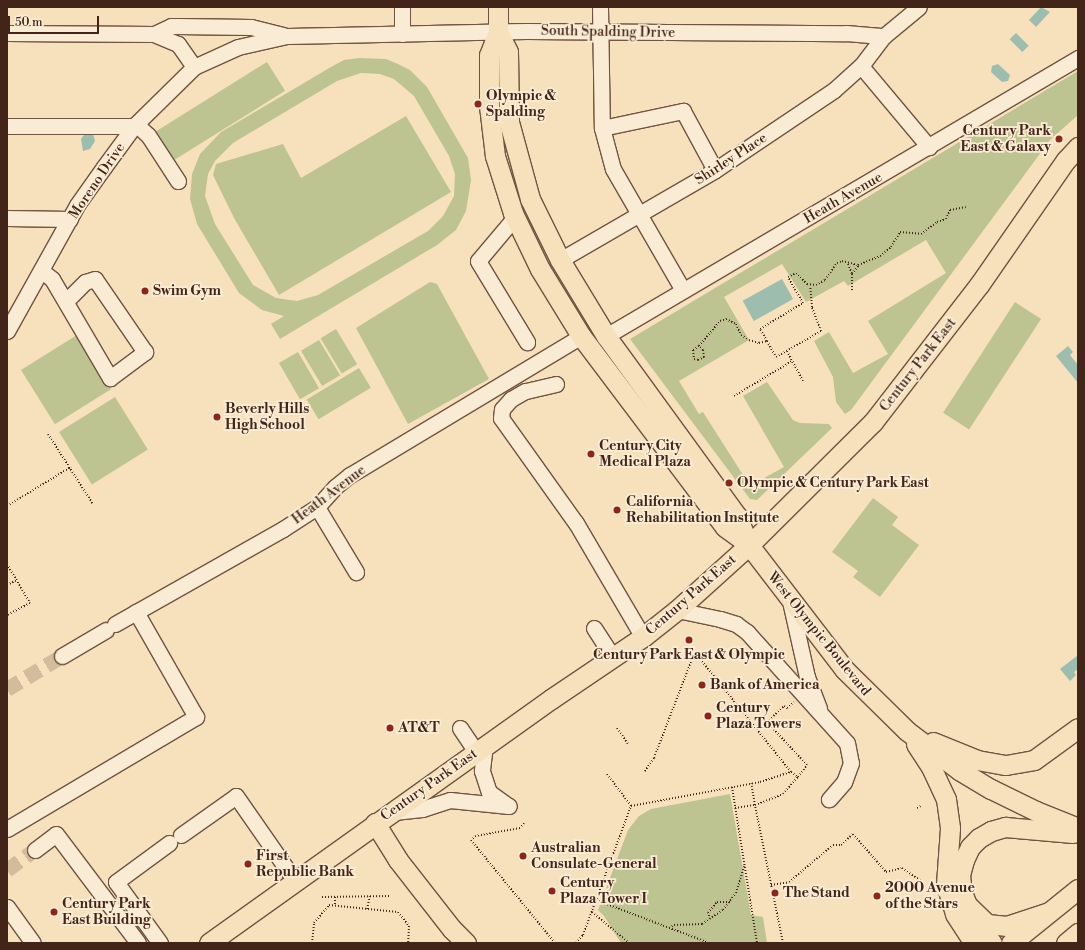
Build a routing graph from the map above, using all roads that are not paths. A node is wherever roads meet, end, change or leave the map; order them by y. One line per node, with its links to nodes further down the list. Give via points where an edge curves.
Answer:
1 (402, 7): 9 (street)
2 (498, 7): 5 (main road, West Olympic Boulevard)
3 (600, 7): 7 (street)
4 (920, 7): 11 (street)
5 (498, 32): 7 (street, South Spalding Drive); 9 (street, South Spalding Drive); 22 (main road, West Olympic Boulevard, via 489,55 488,106 495,156); 26 (main road, West Olympic Boulevard, via 508,52 509,122 514,146 530,199)
6 (7, 33): 8 (street, South Spalding Drive)
7 (600, 33): 11 (street, South Spalding Drive, via 846,33); 17 (street)
8 (154, 34): 10 (street, South Spalding Drive, via 171,26 251,27); 14 (street, South Spalding Drive, via 178,44)
9 (402, 34): 10 (street, South Spalding Drive)
10 (287, 36): 14 (street, South Spalding Drive, via 238,47)
11 (884, 36): 13 (street, Shirley Place)
12 (1078, 58): 18 (street, Heath Avenue)
13 (861, 66): 18 (street); 20 (street, Shirley Place, via 834,90)
14 (194, 67): 15 (street, Moreno Drive)
15 (135, 125): 16 (street); 21 (street, via 148,135); 25 (street, Moreno Drive, via 77,205)
16 (7, 126)
17 (602, 128): 20 (street, via 683,111); 23 (street, via 612,169)
18 (929, 147): 28 (street, Heath Avenue)
19 (1074, 158): 38 (main road, Century Park East, via 873,422)
20 (715, 170): 23 (street, Shirley Place)
21 (178, 181)
22 (515, 217): 31 (main road, West Olympic Boulevard, via 540,269); 33 (street, via 478,261)
23 (639, 217): 26 (street, Shirley Place); 28 (street)
24 (7, 218): 25 (street)
25 (70, 219): 27 (street, Moreno Drive)
26 (560, 260): 32 (main road, West Olympic Boulevard)
27 (42, 271): 29 (street, via 52,279); 30 (street, Moreno Drive)
28 (683, 290): 32 (street, Heath Avenue)
29 (66, 301): 29 (street, via 110,378 145,352 95,279 85,282)
30 (7, 330)
31 (581, 336): 37 (street, Heath Avenue, via 350,475); 38 (main road, West Olympic Boulevard, via 725,527)
32 (606, 336): 38 (main road, West Olympic Boulevard, via 737,516)
33 (527, 342)
34 (556, 384): 35 (street, via 525,391)
35 (511, 398): 36 (street); 44 (street, via 502,409 501,418 506,428 576,523)
36 (536, 400)
37 (317, 507): 39 (street); 42 (street, Heath Avenue)
38 (749, 545): 40 (main road, West Olympic Boulevard); 41 (main road, Century Park East)
39 (356, 572)
40 (789, 598): 47 (street, via 807,677); 50 (main road, West Olympic Boulevard, via 844,669)
41 (677, 610): 44 (main road, Century Park East); 47 (street, via 730,622 747,632)
42 (136, 612): 45 (street, Heath Avenue); 56 (street, via 196,717)
43 (594, 628): 46 (street)
44 (643, 637): 46 (main road, Century Park East)
45 (62, 656)
46 (613, 657): 51 (main road, Century Park East)
47 (821, 714): 52 (street, via 847,744 852,763 844,782)
48 (460, 728): 51 (street)
49 (1078, 728): 50 (main road, via 1034,760 1006,765 977,760)
50 (907, 731): 55 (main road, West Olympic Boulevard, via 991,789); 70 (main road, via 931,767 946,799 950,828 946,884 955,914)
51 (480, 748): 53 (main road, Century Park East); 53 (street, via 482,771 489,792 508,806 450,800 422,809)
52 (829, 799)
53 (394, 812): 54 (main road, Century Park East)
54 (375, 823): 59 (main road, Century Park East); 69 (main road, via 398,860)
55 (1078, 828)
56 (7, 829)
57 (1078, 834): 61 (main road, via 1005,827 979,838 970,847 960,875)
58 (35, 850): 66 (street, via 56,834)
59 (295, 881): 67 (street, via 236,796 116,882); 68 (main road, Century Park East)
60 (1078, 889): 63 (main road)
61 (967, 905): 63 (main road, via 987,924 998,926 1013,924); 71 (main road, via 975,921)
62 (7, 906): 65 (street)
63 (1049, 912): 72 (main road)
64 (1078, 933): 73 (main road)
65 (34, 943)
66 (138, 943)
67 (160, 943)
68 (209, 943)
69 (466, 943)
70 (974, 943)
71 (992, 943)
72 (1011, 943)
73 (1066, 943)

